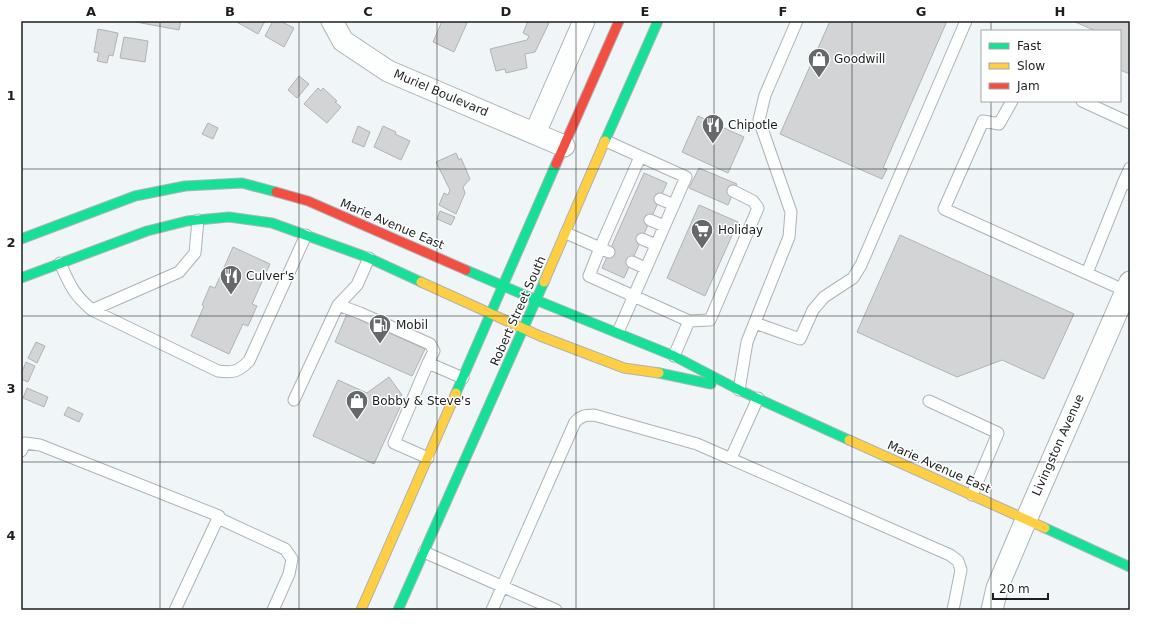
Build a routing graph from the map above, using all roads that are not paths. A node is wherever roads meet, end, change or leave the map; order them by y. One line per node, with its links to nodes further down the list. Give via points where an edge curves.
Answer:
1 (332, 21): 10 (street, Muriel Boulevard, via 343,41 388,71)
2 (584, 21): 10 (street)
3 (619, 21): 12 (street, Robert Street South)
4 (658, 21): 11 (street, Robert Street South)
5 (796, 21): 42 (lane, via 764,95 759,120 791,212 790,237)
6 (966, 21): 42 (lane, via 861,265 853,278 824,297 813,310 800,339)
7 (1011, 102): 32 (lane, via 999,124 983,121 944,209)
8 (1084, 102): 9 (lane)
9 (1130, 123)
10 (535, 133): 12 (street, Muriel Boulevard)
11 (606, 141): 13 (lane); 22 (street, Robert Street South)
12 (564, 146): 34 (street, Robert Street South)
13 (640, 157): 18 (lane, via 691,176); 27 (lane, via 632,187)
14 (1130, 168): 15 (lane)
15 (1127, 183): 32 (lane)
16 (733, 192): 41 (lane, via 753,201 758,208 710,320)
17 (660, 199): 18 (lane)
18 (674, 205): 21 (lane)
19 (198, 220): 23 (street, Marie Avenue East, via 229,217 272,223); 30 (street, Marie Avenue East, via 147,231); 39 (lane, via 195,253 179,272)
20 (650, 220): 21 (lane)
21 (664, 226): 26 (lane)
22 (566, 233): 27 (lane); 37 (street, Robert Street South)
23 (306, 235): 28 (street, Marie Avenue East); 39 (lane, via 249,361 240,370 218,371)
24 (21, 239): 34 (street, Marie Avenue East, via 135,196 185,186 242,183 308,202)
25 (642, 239): 26 (lane)
26 (656, 245): 31 (lane)
27 (605, 250): 36 (lane, via 589,276)
28 (369, 258): 38 (lane, via 357,284); 40 (street, Marie Avenue East)
29 (632, 262): 31 (lane)
30 (60, 263): 33 (street, Marie Avenue East); 39 (lane, via 70,286 79,299)
31 (645, 268): 36 (lane)
32 (1087, 274): 35 (lane)
33 (21, 278)
34 (503, 286): 37 (street, Marie Avenue East); 40 (street, Robert Street South)
35 (1128, 286): 57 (street, Livingston Avenue)
36 (633, 296): 41 (lane); 44 (lane)
37 (536, 300): 43 (street, Robert Street South); 44 (street, Marie Avenue East)
38 (338, 305): 46 (lane, via 430,344 434,351); 50 (lane)
39 (92, 310)
40 (491, 314): 43 (street, Marie Avenue East); 47 (street, Robert Street South)
41 (689, 321): 45 (lane)
42 (755, 322): 48 (lane, via 747,342)
43 (524, 328): 48 (street, Marie Avenue East, via 624,368 677,376); 58 (street, Robert Street South)
44 (618, 332): 45 (street, Marie Avenue East)
45 (674, 356): 48 (street, Marie Avenue East)
46 (428, 363): 47 (lane); 53 (lane, via 394,443)
47 (463, 378): 53 (street, Robert Street South)
48 (739, 390): 49 (street, Marie Avenue East)
49 (758, 398): 54 (lane); 55 (street, Marie Avenue East)
50 (294, 400)
51 (929, 401): 55 (lane, via 998,433)
52 (21, 451): 56 (lane, via 24,443 40,445 219,516)
53 (428, 458): 63 (street, Robert Street South)
54 (730, 458): 60 (lane, via 697,444 601,418 586,415 580,418 575,422); 67 (lane, via 950,555 958,561 961,570)
55 (972, 495): 57 (street, Marie Avenue East)
56 (218, 518): 61 (lane); 62 (lane, via 285,549 292,560 290,574)
57 (1026, 520): 59 (street, Marie Avenue East); 68 (street, Livingston Avenue, via 997,588)
58 (424, 552): 60 (lane); 64 (street, Robert Street South)
59 (1130, 567)
60 (503, 587): 65 (lane); 66 (lane)
61 (175, 610)
62 (273, 610)
63 (361, 610)
64 (398, 610)
65 (492, 610)
66 (556, 610)
67 (953, 610)
68 (992, 610)

